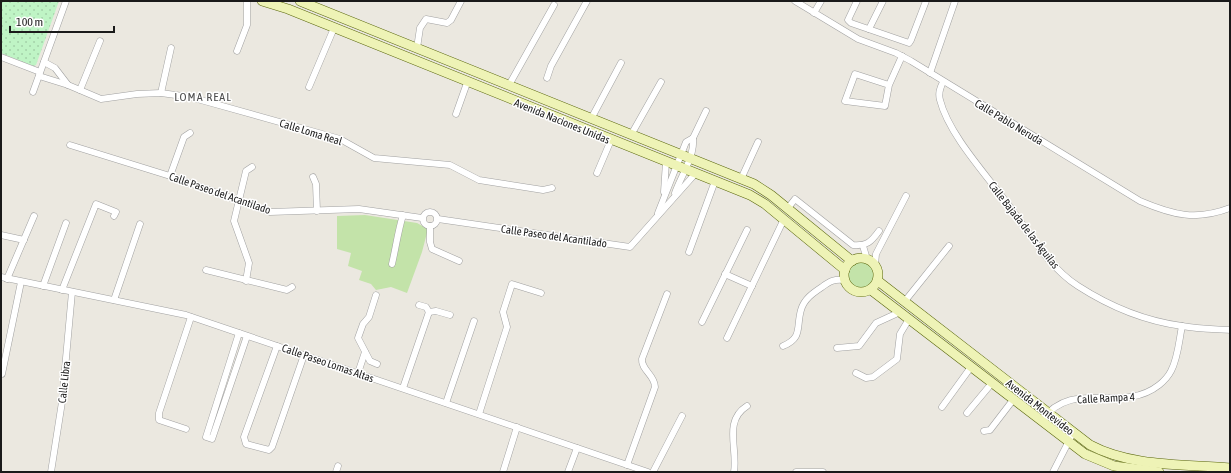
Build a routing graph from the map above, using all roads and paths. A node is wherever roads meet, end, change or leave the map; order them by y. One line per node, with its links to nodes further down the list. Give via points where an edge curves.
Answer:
1 (66, 1): 24 (street)
2 (247, 1): 21 (street, via 247,24)
3 (262, 1): 13 (street, Avenida Naciones Unidas)
4 (300, 1): 20 (street, Avenida Naciones Unidas)
5 (461, 1): 20 (street, via 447,23 426,19 420,28)
6 (587, 1): 28 (street)
7 (795, 1): 15 (street, Calle Pablo Neruda)
8 (821, 1): 15 (street)
9 (857, 1): 17 (street, via 848,20)
10 (883, 1): 17 (street)
11 (926, 1): 17 (street, via 909,43)
12 (955, 1): 26 (street)
13 (290, 5): 16 (street, Avenida Naciones Unidas)
14 (554, 5): 33 (street)
15 (814, 13): 22 (street, Calle Pablo Neruda, via 858,39)
16 (334, 28): 31 (street, Avenida Naciones Unidas); 35 (street)
17 (869, 29)
18 (100, 41): 36 (street)
19 (170, 48): 38 (street)
20 (417, 48): 33 (street, Avenida Naciones Unidas)
21 (236, 51)
22 (902, 56): 26 (street, Calle Pablo Neruda); 34 (street)
23 (1, 57): 27 (street, Calle Loma Real)
24 (44, 62): 27 (street); 32 (street, Calle Loma Real, via 55,68)
25 (621, 63): 41 (street)
26 (930, 73): 30 (street, Calle Pablo Neruda)
27 (40, 74): 32 (street, Calle Loma Real); 37 (street)
28 (547, 78)
29 (661, 82): 43 (street)
30 (943, 82): 66 (street, Calle Pablo Neruda, via 1140,201 1161,210 1190,216 1206,215); 117 (street, Calle Bajada de las Águilas, via 939,94 940,102 960,139 1035,242 1065,277 1127,312)
31 (467, 83): 40 (street); 45 (street, Avenida Naciones Unidas)
32 (68, 85): 36 (street, Calle Loma Real)
33 (509, 85): 41 (street, Avenida Naciones Unidas)
34 (889, 85): 34 (street, via 885,106 845,101 855,74)
35 (309, 87)
36 (80, 90): 38 (street, Calle Loma Real, via 100,99)
37 (33, 92)
38 (161, 93): 60 (street, Calle Loma Real, via 190,97 340,139 374,158 450,165 479,180 543,190)
39 (706, 111): 44 (street)
40 (456, 114)
41 (591, 119): 43 (street, Avenida Naciones Unidas)
42 (190, 133): 56 (street, via 184,137)
43 (631, 135): 48 (street, Avenida Naciones Unidas)
44 (693, 138): 48 (street, Calle Paseo del Acantilado, via 686,142); 49 (street, Calle Paseo del Acantilado, via 694,145)
45 (611, 140): 50 (street, Avenida Naciones Unidas); 54 (street)
46 (758, 142): 58 (street)
47 (70, 145): 56 (street, Calle Paseo del Acantilado)
48 (680, 155): 49 (street, Avenida Naciones Unidas); 51 (street, Calle Paseo del Acantilado)
49 (690, 158): 53 (street, Calle Paseo del Acantilado); 58 (street, Avenida Naciones Unidas)
50 (666, 162): 51 (street, Avenida Naciones Unidas); 62 (street, Calle Paseo del Acantilado)
51 (676, 166): 53 (street, Avenida Naciones Unidas); 62 (street, Calle Paseo del Acantilado)
52 (252, 167): 64 (street, via 246,171)
53 (685, 169): 55 (street, Avenida Naciones Unidas); 63 (street, Calle Paseo del Acantilado)
54 (597, 173)
55 (695, 174): 59 (street, Avenida Naciones Unidas); 63 (street, Calle Paseo del Acantilado)
56 (170, 176): 64 (street, Calle Paseo del Acantilado)
57 (312, 177): 67 (street, via 316,184)
58 (741, 179): 65 (street, Avenida Naciones Unidas, via 763,189)
59 (715, 181): 74 (street, Avenida Naciones Unidas, via 759,200); 84 (street)
60 (552, 188)
61 (906, 196): 89 (street, via 876,254)
62 (664, 197): 71 (street, Calle Paseo del Acantilado)
63 (673, 198): 71 (street, Calle Paseo del Acantilado)
64 (239, 201): 67 (street, Calle Paseo del Acantilado, via 270,212); 95 (street, via 234,221 249,263)
65 (788, 208): 82 (street, via 795,199 853,245); 87 (street, Avenida Naciones Unidas)
66 (1230, 208)
67 (317, 211): 68 (street, Calle Paseo del Acantilado, via 359,210)
68 (402, 215): 72 (street, Calle Paseo del Acantilado); 88 (street)
69 (34, 216): 81 (street)
70 (114, 216): 101 (street, via 116,212 96,204)
71 (656, 216): 73 (street, Calle Paseo del Acantilado, via 630,246)
72 (422, 218): 73 (street, via 425,213 432,211); 77 (street, via 425,224)
73 (438, 219): 77 (street, via 435,225)
74 (784, 219): 91 (street, Avenida Naciones Unidas); 99 (street)
75 (66, 223): 98 (street)
76 (140, 224): 107 (street)
77 (430, 226): 86 (street, via 432,249)
78 (747, 230): 92 (street)
79 (879, 231): 82 (street)
80 (1, 235): 81 (street)
81 (24, 240): 93 (street)
82 (863, 246): 85 (street)
83 (949, 246): 108 (street)
84 (689, 252)
85 (867, 259): 87 (street); 89 (street)
86 (459, 261)
87 (852, 261): 91 (street)
88 (392, 264)
89 (875, 265): 96 (street)
90 (206, 270): 95 (street)
91 (845, 270): 94 (street)
92 (725, 274): 99 (street); 116 (street)
93 (4, 278): 97 (street, Calle Paseo Lomas Altas)
94 (844, 280): 102 (street, via 855,292); 123 (street, via 833,279 811,294 801,310 796,337 793,342)
95 (246, 281): 100 (street, via 287,290)
96 (878, 281): 102 (street); 108 (street, Avenida Montevideo)
97 (21, 282): 98 (street, Calle Paseo Lomas Altas); 131 (street)
98 (43, 286): 101 (street, Calle Paseo Lomas Altas)
99 (752, 286): 121 (street)
100 (292, 287)
101 (62, 290): 103 (street, Calle Paseo Lomas Altas)
102 (871, 290): 111 (street, Avenida Montevideo)
103 (72, 292): 107 (street, Calle Paseo Lomas Altas); 152 (street, Calle Libra, via 57,439)
104 (541, 293): 140 (street, via 512,284 503,312 507,327)
105 (667, 294): 149 (street, via 642,359 644,367 655,381 655,387)
106 (376, 295): 125 (street, via 369,317 363,324 358,338)
107 (114, 300): 113 (street, Calle Paseo Lomas Altas)
108 (905, 301): 139 (street, Avenida Montevideo)
109 (419, 305): 110 (street, via 426,307)
110 (429, 312): 112 (street, via 436,310); 133 (street)
111 (900, 312): 114 (street, Avenida Montevideo); 124 (street, via 876,323 859,346)
112 (450, 315)
113 (191, 317): 119 (street, Calle Paseo Lomas Altas); 144 (street, via 159,413 159,420)
114 (909, 319): 128 (street, Avenida Montevideo); 130 (street, via 900,334 897,359 874,377 866,378)
115 (474, 321): 135 (street)
116 (702, 322)
117 (1182, 326): 118 (street, Calle Bajada de las Águilas); 139 (street, Calle Rampa 4, via 1171,372 1152,391 1138,397 1069,400)
118 (1230, 330)
119 (239, 333): 120 (street, Calle Paseo Lomas Altas); 120 (street, via 206,437 212,439)
120 (247, 336): 122 (street, Calle Paseo Lomas Altas)
121 (727, 338)
122 (277, 346): 126 (street, Calle Paseo Lomas Altas); 126 (street, via 244,437 246,444 265,450 272,447)
123 (784, 346)
124 (837, 348)
125 (365, 352): 127 (street, via 370,361); 129 (street)
126 (304, 355): 129 (street, Calle Paseo Lomas Altas)
127 (377, 364)
128 (971, 367): 132 (street, Avenida Montevideo); 137 (street)
129 (358, 373): 133 (street, Calle Paseo Lomas Altas)
130 (856, 373)
131 (2, 374)
132 (992, 383): 134 (street, Avenida Montevideo); 138 (street)
133 (403, 388): 135 (street, Calle Paseo Lomas Altas)
134 (1013, 400): 142 (street, Avenida Montevideo); 145 (street, via 990,430)
135 (446, 403): 140 (street, Calle Paseo Lomas Altas)
136 (747, 406): 157 (street, via 736,415 734,424)
137 (942, 407)
138 (967, 413)
139 (1047, 413): 142 (street, Calle Rampa 4); 146 (street, Avenida Montevideo)
140 (479, 414): 143 (street, Calle Paseo Lomas Altas)
141 (682, 416): 156 (street)
142 (1041, 421): 146 (street, Avenida Montevideo)
143 (517, 427): 147 (street, Calle Paseo Lomas Altas); 153 (street)
144 (186, 429)
145 (984, 431)
146 (1070, 438): 148 (street, Avenida Montevideo, via 1104,452); 151 (street, Avenida Montevideo, via 1085,454 1098,460 1114,466); 160 (street)
147 (577, 448): 149 (street, Calle Paseo Lomas Altas); 154 (street)
148 (1145, 461): 150 (street, Avenida Montevideo); 151 (street)
149 (626, 465): 155 (street, Calle Paseo Lomas Altas)
150 (1230, 468)
151 (1143, 471): 161 (street, Avenida Montevideo)
152 (50, 472)
153 (503, 472)
154 (568, 472)
155 (648, 472)
156 (653, 472)
157 (734, 472)
158 (796, 472): 159 (street)
159 (823, 472)
160 (1053, 472)
161 (1160, 472)

